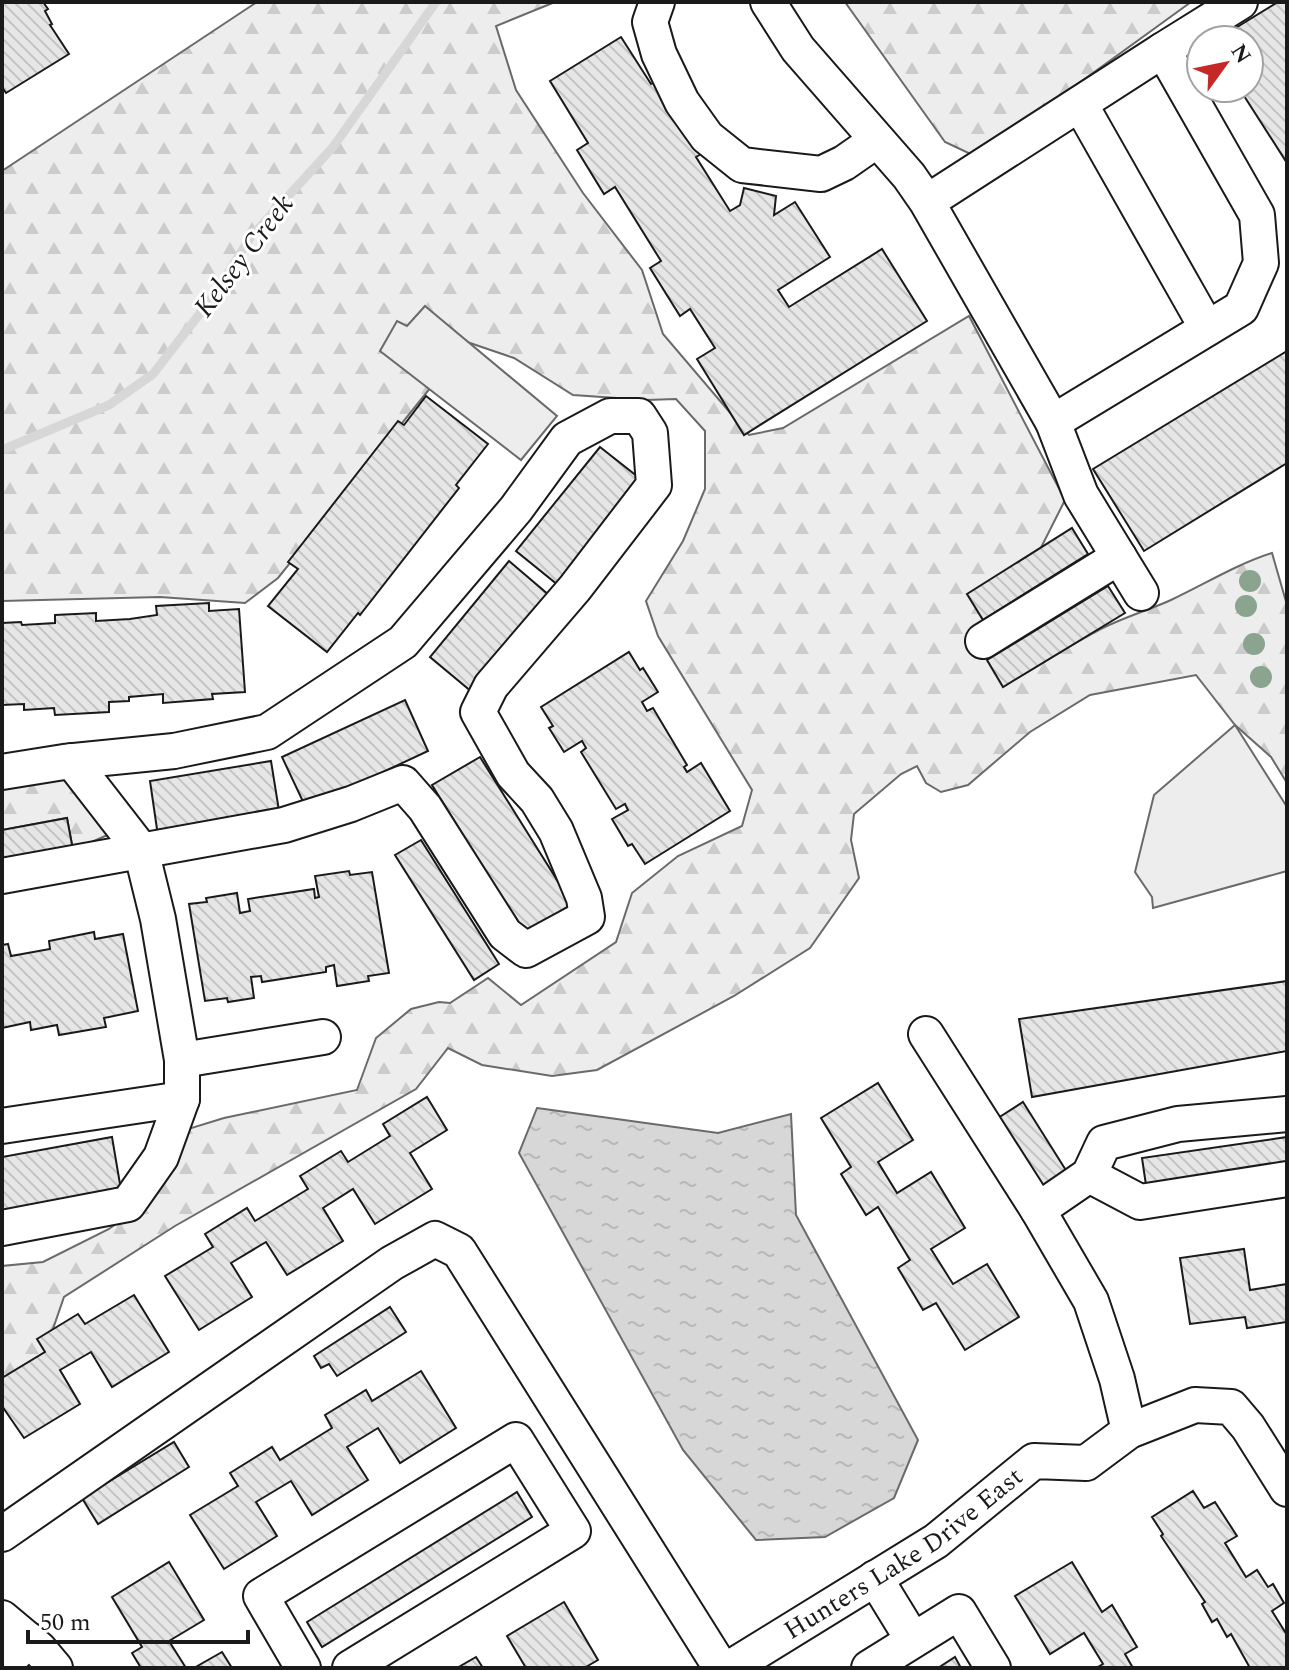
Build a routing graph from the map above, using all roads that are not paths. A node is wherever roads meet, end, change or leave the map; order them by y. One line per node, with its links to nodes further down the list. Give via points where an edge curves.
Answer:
1 (657, 2): 6 (street, via 650,22 682,102 707,137 742,165 821,174)
2 (768, 2): 6 (street, via 798,49)
3 (1240, 2): 4 (street)
4 (1163, 50): 5 (street); 8 (street, via 1257,215 1261,263 1241,308)
5 (1080, 104): 7 (street); 8 (street)
6 (877, 140): 7 (street)
7 (927, 202): 9 (street)
8 (1207, 328): 9 (street)
9 (1053, 422): 10 (street, via 1081,495)
10 (1119, 557): 11 (street); 12 (street)
11 (1141, 593)
12 (983, 641)
13 (72, 761): 14 (street); 15 (street); 15 (street, via 174,751 267,732 403,642 516,509 567,439 610,416 639,416 650,433 654,485 491,686 478,712 513,774 556,831 587,917 526,950 505,934 425,808 403,783 284,825)
14 (2, 772)
15 (141, 850): 16 (street); 19 (street)
16 (2, 876)
17 (926, 1034): 25 (street)
18 (323, 1037): 19 (street)
19 (182, 1060): 20 (street)
20 (182, 1099): 22 (street); 26 (street, via 161,1157 128,1204)
21 (1287, 1114): 23 (street, via 1178,1124 1104,1143)
22 (2, 1126)
23 (1089, 1175): 24 (street, via 1140,1202); 25 (street)
24 (1287, 1179)
25 (1038, 1210): 27 (street, via 1091,1301)
26 (2, 1228)
27 (1129, 1431): 30 (street, via 1195,1405 1231,1407); 32 (street, Hunters Lake Drive East, via 1086,1463 1034,1461 936,1541)
28 (588, 1457): 29 (street); 31 (street, via 459,1251 435,1239 392,1263); 40 (street)
29 (546, 1486): 38 (street, via 516,1440 261,1596); 39 (street, via 573,1531)
30 (1287, 1489)
31 (2, 1534)
32 (875, 1578): 35 (street); 41 (street, Hunters Lake Drive East)
33 (2, 1618): 34 (street)
34 (29, 1640): 36 (street); 37 (street)
35 (913, 1640): 42 (street); 43 (street, via 959,1612)
36 (2, 1666)
37 (55, 1668)
38 (303, 1668)
39 (350, 1668)
40 (721, 1668)
41 (730, 1668)
42 (869, 1668)
43 (993, 1668)

